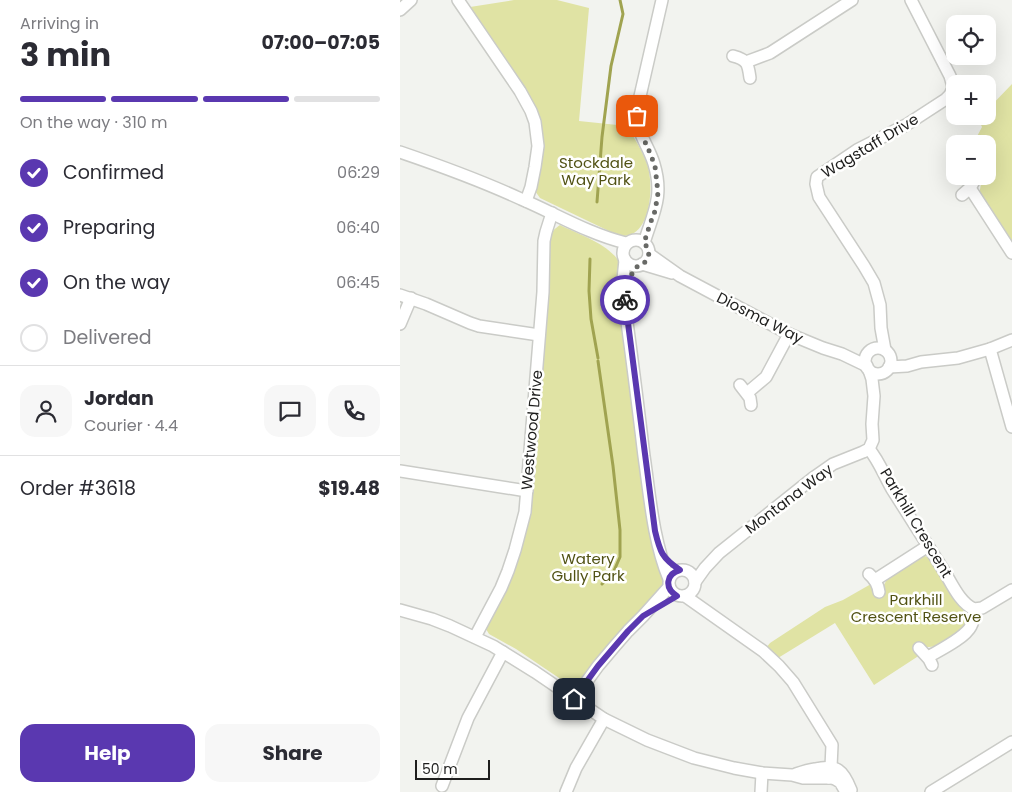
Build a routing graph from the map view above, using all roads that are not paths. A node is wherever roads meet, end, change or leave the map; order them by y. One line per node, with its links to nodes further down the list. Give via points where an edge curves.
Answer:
1 (410, 0): 6 (street)
2 (662, 0): 15 (street, via 637,116 655,166 657,204)
3 (852, 0): 8 (street, via 775,50)
4 (910, 0): 27 (street, Wagstaff Drive, via 950,76 952,91 946,99 915,120 825,171 817,177 816,184 819,197 874,283 880,305)
5 (459, 1): 12 (street, via 520,91 535,122 537,156 531,187)
6 (400, 10)
7 (733, 56): 8 (street)
8 (746, 62): 9 (street)
9 (750, 78)
10 (400, 152): 12 (street)
11 (969, 187): 16 (street)
12 (523, 199): 13 (street)
13 (552, 213): 14 (street); 24 (street, Westwood Drive, via 544,241)
14 (593, 233): 15 (street, Diosma Way); 17 (street, Diosma Way)
15 (638, 245): 17 (street, via 623,250); 18 (street, via 647,259); 19 (street, Diosma Way)
16 (1012, 253)
17 (624, 258): 18 (street, Diosma Way, via 630,264); 20 (street)
18 (640, 265): 19 (street, Diosma Way); 20 (street)
19 (680, 276): 23 (street, Diosma Way)
20 (624, 295): 34 (street, via 651,509)
21 (405, 297): 22 (street); 24 (street, via 478,326)
22 (400, 324)
23 (790, 334): 27 (street, Diosma Way, via 842,354); 28 (street, via 766,377 743,389)
24 (539, 335): 32 (street, Westwood Drive)
25 (1012, 340): 26 (street)
26 (990, 349): 27 (street, via 907,366); 29 (street)
27 (878, 361): 30 (street, via 872,379 873,440)
28 (751, 405)
29 (1012, 427)
30 (869, 449): 33 (street, Parkhill Crescent); 35 (street, Montana Way, via 819,473)
31 (400, 471): 32 (street)
32 (527, 491): 44 (street, Westwood Drive, via 521,531 511,564)
33 (928, 546): 40 (street, via 872,577); 42 (street, Parkhill Crescent, via 963,601)
34 (661, 553): 36 (street, via 672,565); 38 (street)
35 (719, 553): 36 (street, Montana Way); 37 (street, Montana Way)
36 (684, 571): 37 (street, via 692,575); 38 (street, via 674,573)
37 (694, 585): 38 (street, via 691,593); 43 (street)
38 (675, 589): 43 (street); 47 (street, via 628,631)
39 (1012, 590): 42 (street)
40 (879, 592)
41 (400, 610): 44 (street)
42 (974, 610): 45 (street, via 968,630 930,661)
43 (708, 612): 52 (street, via 771,657 793,682 831,740)
44 (475, 637): 46 (street)
45 (919, 648)
46 (503, 652): 47 (street); 54 (street, via 468,718)
47 (574, 699): 48 (street)
48 (604, 719): 53 (street, via 694,758); 55 (street)
49 (1012, 742): 51 (street)
50 (1012, 747): 51 (street)
51 (996, 751): 59 (street)
52 (830, 772): 53 (street, via 803,778); 57 (street); 58 (street, via 836,768 843,773)
53 (762, 773): 56 (street)
54 (442, 786)
55 (566, 792)
56 (761, 792)
57 (846, 792)
58 (852, 792)
59 (931, 792)

